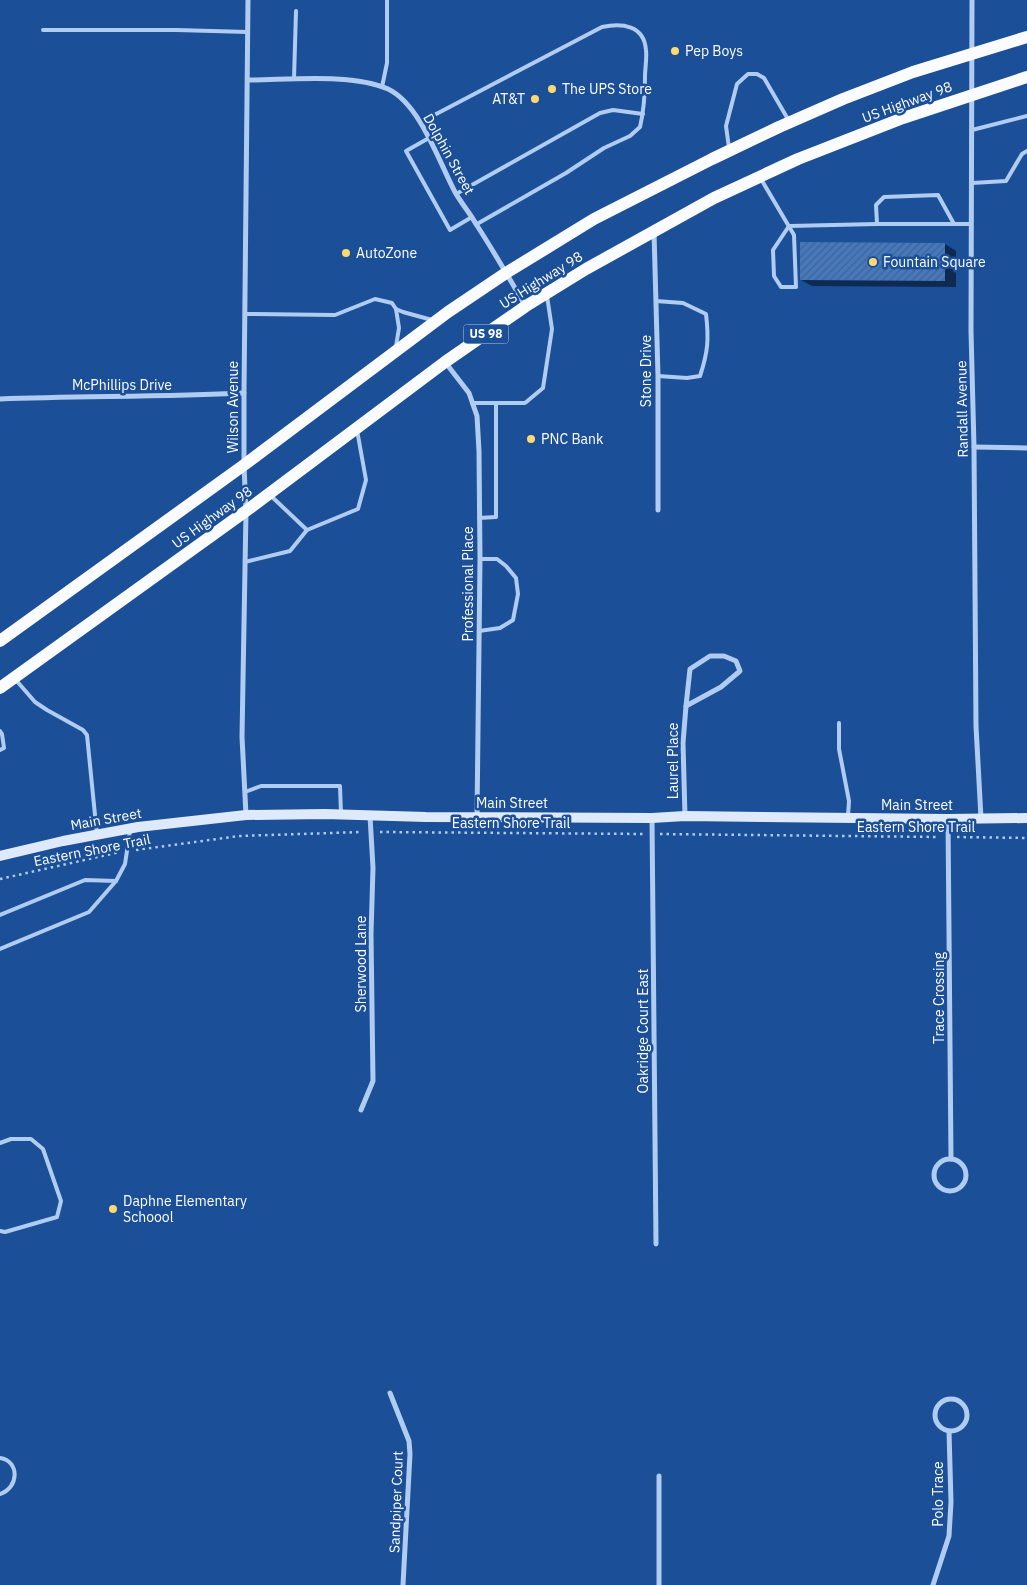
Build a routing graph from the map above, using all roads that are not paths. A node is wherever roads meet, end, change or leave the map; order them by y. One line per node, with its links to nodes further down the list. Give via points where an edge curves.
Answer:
1 (248, 0): 6 (street, Wilson Avenue)
2 (387, 0): 12 (lane, via 387,63)
3 (972, 0): 8 (street, Randall Avenue)
4 (296, 11): 10 (lane)
5 (43, 30): 6 (lane)
6 (248, 32): 11 (street, Wilson Avenue)
7 (1027, 38): 8 (main road, US Highway 98 / US 98)
8 (972, 54): 13 (street, Randall Avenue); 17 (main road, US Highway 98 / US 98, via 913,72)
9 (1027, 77): 13 (main road, US Highway 98 / US 98)
10 (294, 79): 11 (street, Dolphin Street); 12 (street, Dolphin Street, via 358,81)
11 (248, 80): 37 (street, Wilson Avenue)
12 (382, 87): 16 (street, Dolphin Street, via 402,99)
13 (972, 94): 18 (street, Randall Avenue); 22 (main road, US Highway 98 / US 98, via 798,159)
14 (644, 114): 16 (lane, via 646,48 642,35 630,26 616,24 602,27); 24 (lane, via 613,110 600,113); 26 (lane, via 640,127 630,136 604,148)
15 (1027, 116): 18 (lane)
16 (421, 122): 19 (street, Dolphin Street)
17 (790, 122): 20 (main road, US Highway 98 / US 98); 20 (lane, via 764,78 748,74 737,84 726,126)
18 (972, 130): 23 (street, Randall Avenue)
19 (428, 138): 24 (street, Dolphin Street); 25 (lane, via 406,151 450,230)
20 (730, 150): 32 (main road, US Highway 98 / US 98, via 594,219)
21 (1027, 151): 23 (lane, via 1006,181)
22 (760, 177): 30 (lane); 31 (main road, US Highway 98 / US 98)
23 (972, 183): 29 (street, Randall Avenue)
24 (456, 194): 25 (street, Dolphin Street)
25 (472, 217): 26 (street, Dolphin Street)
26 (477, 224): 32 (street, Dolphin Street)
27 (876, 224): 28 (lane); 28 (lane, via 876,205 884,197 938,195); 30 (lane)
28 (954, 224): 29 (lane)
29 (971, 224): 47 (street, Randall Avenue)
30 (789, 226): 30 (lane, via 794,235 796,287 781,287 774,276 772,250)
31 (654, 231): 33 (main road, US Highway 98 / US 98); 34 (street, Stone Drive)
32 (506, 273): 35 (street, Dolphin Street); 38 (main road, US Highway 98 / US 98)
33 (546, 294): 35 (main road, US Highway 98 / US 98); 45 (lane, via 552,329 543,388 525,403)
34 (656, 301): 41 (street, Stone Drive); 41 (lane, via 683,303 706,314 708,327 707,354 700,376)
35 (526, 306): 40 (main road, US Highway 98 / US 98)
36 (396, 308): 37 (lane, via 392,303 375,299 335,315); 38 (lane); 39 (lane, via 400,328)
37 (245, 314): 42 (street, Wilson Avenue)
38 (437, 320): 39 (main road, US Highway 98 / US 98)
39 (395, 352): 49 (main road, US Highway 98 / US 98)
40 (444, 362): 44 (street, Professional Place, via 469,393); 46 (main road, US Highway 98 / US 98)
41 (658, 376): 51 (street, Stone Drive)
42 (244, 393): 43 (street, McPhillips Drive); 49 (street, Wilson Avenue)
43 (0, 399)
44 (472, 403): 45 (lane); 53 (street, Professional Place, via 477,416)
45 (496, 403): 53 (lane, via 496,517)
46 (357, 428): 50 (main road, US Highway 98 / US 98); 54 (lane, via 366,480 358,509)
47 (974, 447): 48 (street); 73 (street, Randall Avenue, via 976,726)
48 (1027, 448)
49 (244, 465): 52 (street, Wilson Avenue); 58 (main road, US Highway 98 / US 98)
50 (269, 494): 52 (main road, US Highway 98 / US 98); 54 (lane)
51 (658, 510)
52 (246, 511): 56 (street, Wilson Avenue); 59 (main road, US Highway 98 / US 98)
53 (479, 518): 55 (street, Professional Place)
54 (306, 530): 56 (lane, via 290,551)
55 (480, 559): 57 (street, Professional Place); 57 (lane, via 497,559 506,566 516,578 518,594 513,620 500,628)
56 (245, 562): 65 (street, Wilson Avenue, via 242,736)
57 (479, 631): 70 (street, Professional Place)
58 (0, 641)
59 (14, 678): 60 (main road, US Highway 98 / US 98); 77 (lane, via 35,702 87,735)
60 (0, 688)
61 (686, 706): 61 (street, Laurel Place, via 721,687 740,671 736,661 724,656 710,656 690,669); 69 (street, Laurel Place, via 683,743)
62 (839, 723): 72 (lane, via 838,749 849,801)
63 (0, 731): 64 (lane, via 4,748)
64 (0, 750)
65 (245, 792): 66 (lane, via 261,786 340,786); 67 (street, Wilson Avenue)
66 (340, 814): 67 (main road, Main Street); 68 (main road, Main Street)
67 (246, 815): 76 (main road, Main Street)
68 (370, 815): 70 (main road, Main Street); 82 (street, Sherwood Lane, via 373,1081)
69 (685, 816): 71 (main road, Main Street); 72 (main road, Main Street)
70 (477, 817): 71 (main road, Main Street)
71 (652, 818): 86 (street, Oakridge Court East)
72 (848, 818): 75 (main road, Main Street)
73 (981, 818): 74 (main road, Main Street); 75 (main road, Main Street)
74 (1027, 818)
75 (948, 819): 84 (street, Trace Crossing)
76 (130, 828): 77 (main road, Main Street); 79 (lane, via 125,864)
77 (97, 835): 78 (main road, Main Street)
78 (0, 856)
79 (116, 881): 80 (lane, via 85,880); 81 (lane, via 89,912)
80 (0, 915)
81 (0, 949)
82 (361, 1110)
83 (0, 1143): 85 (lane, via 11,1139 31,1139 43,1149 61,1201 57,1217)
84 (951, 1159): 84 (street, via 941,1161 934,1174 940,1188 950,1191 960,1187 965,1178 961,1163)
85 (0, 1231)
86 (656, 1244)
87 (390, 1393): 92 (street, Sandpiper Court, via 410,1448)
88 (949, 1431): 88 (street, via 959,1429 968,1416 962,1402 952,1398 941,1401 935,1410 939,1426); 94 (street, Polo Trace, via 949,1536)
89 (0, 1458): 91 (lane, via 12,1466 15,1480 11,1488)
90 (659, 1476): 93 (street)
91 (0, 1494)
92 (403, 1585)
93 (659, 1585)
94 (933, 1585)

